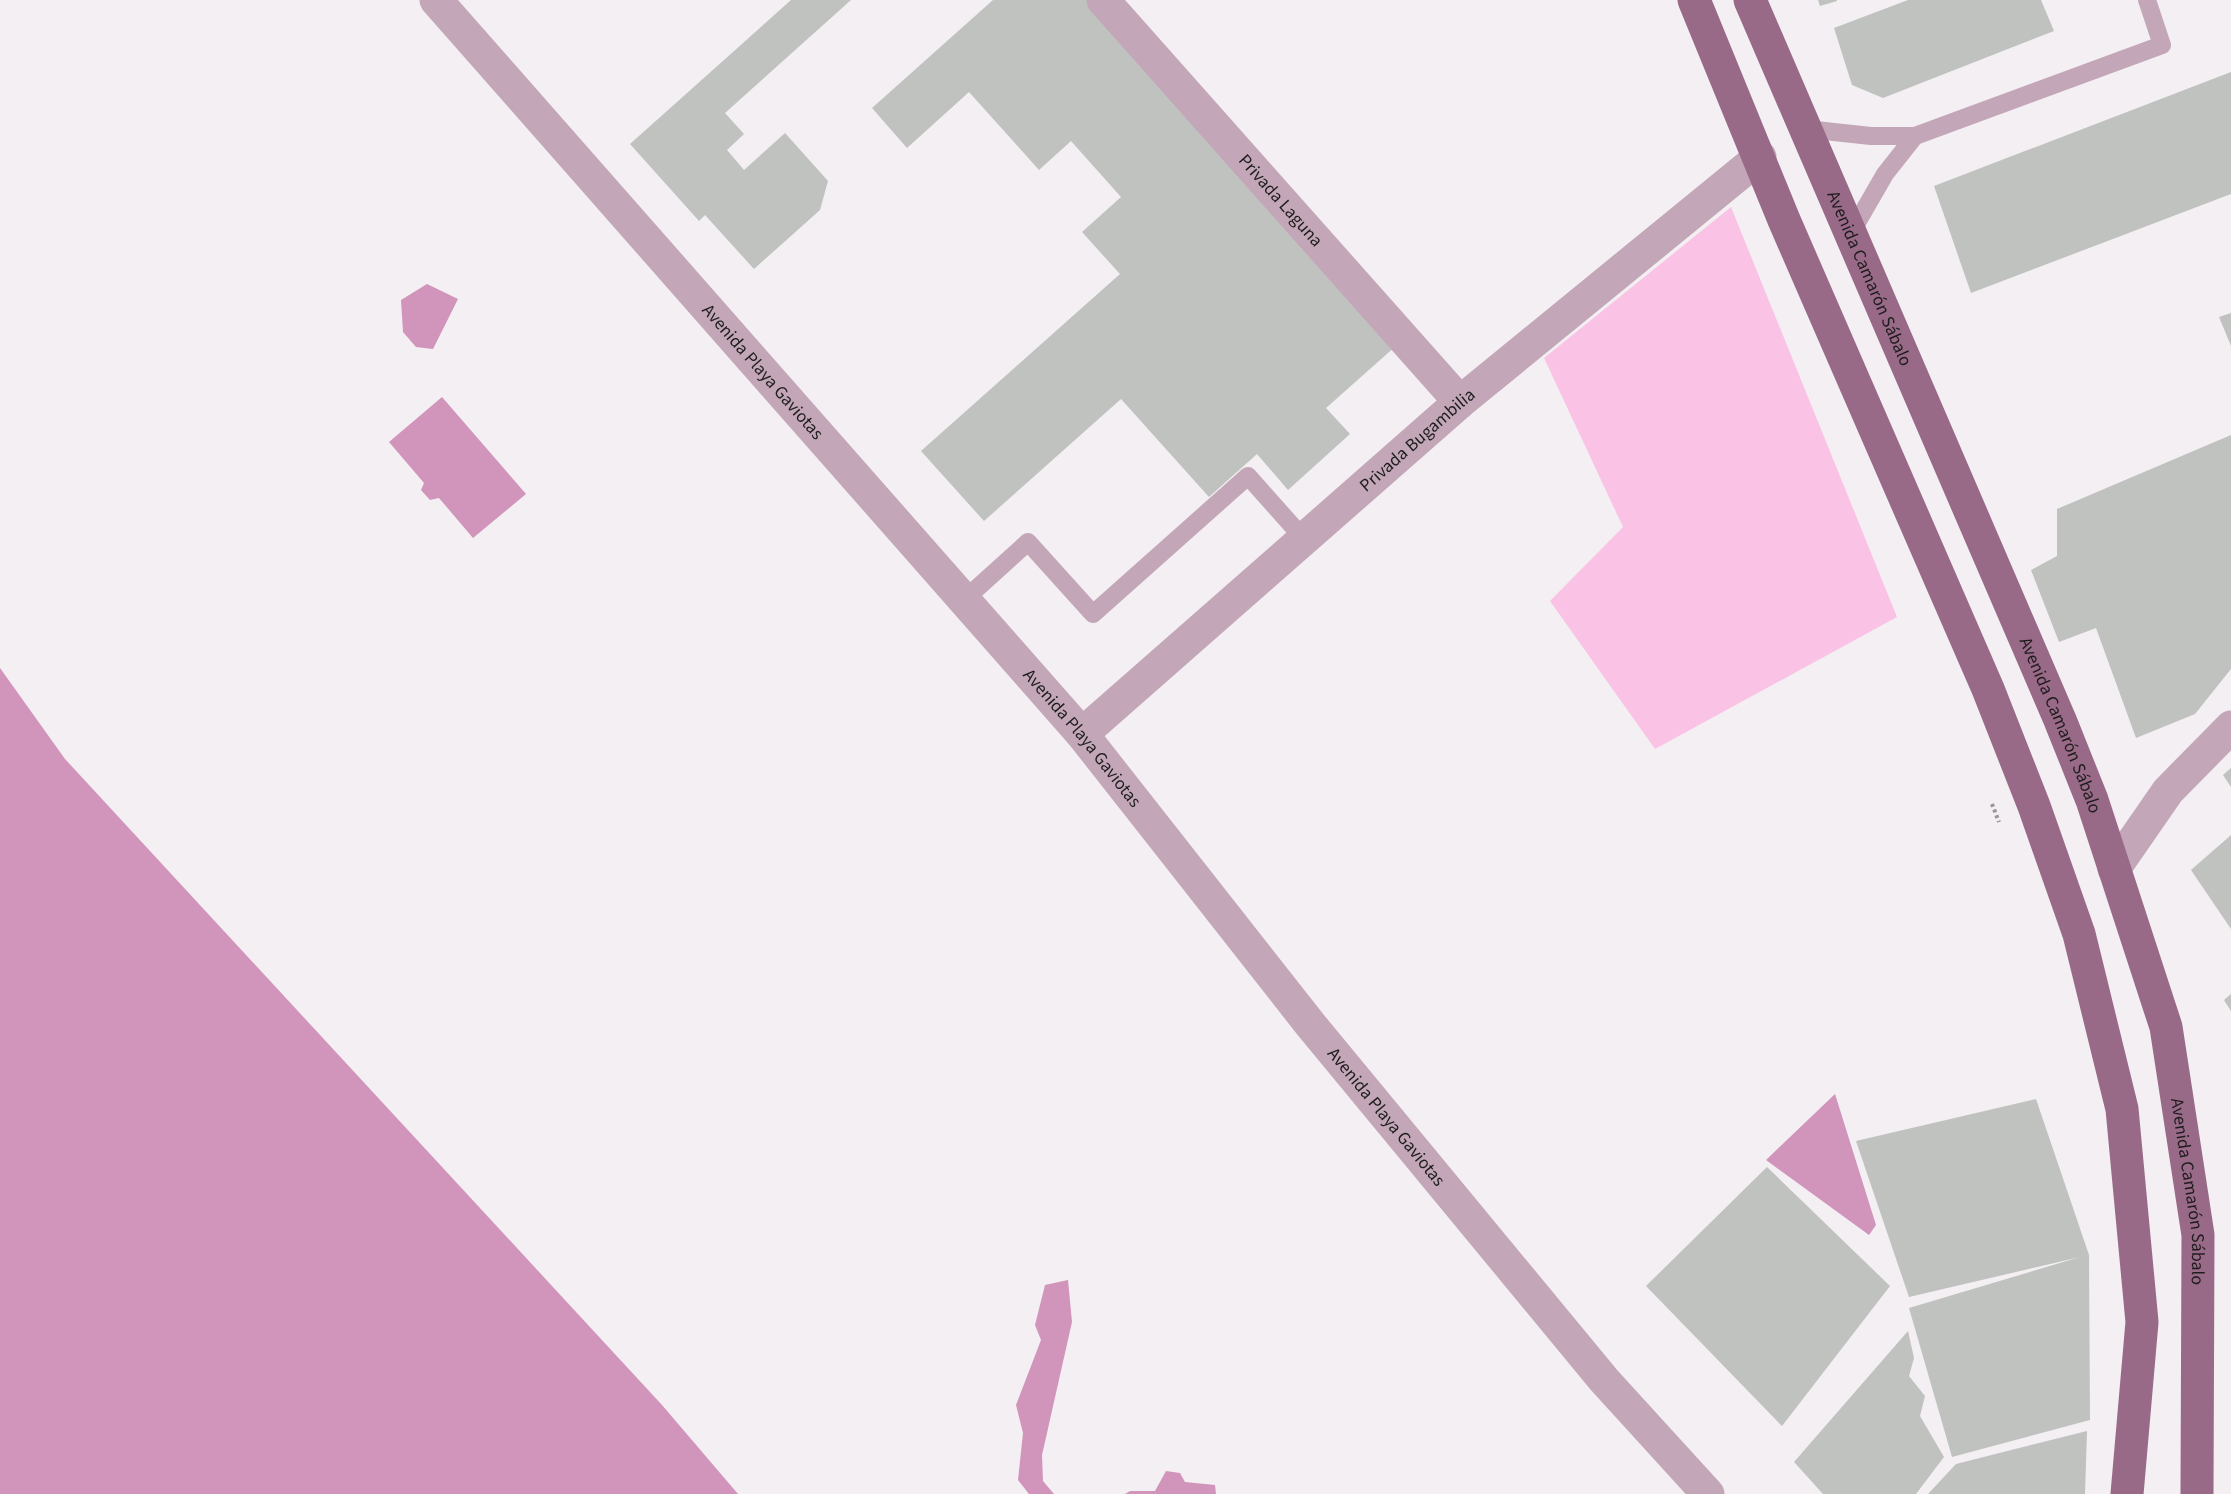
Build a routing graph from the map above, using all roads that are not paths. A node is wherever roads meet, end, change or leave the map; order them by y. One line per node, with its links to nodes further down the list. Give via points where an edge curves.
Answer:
1 (435, 0): 12 (street, Avenida Playa Gaviotas)
2 (1103, 0): 10 (street, Privada Laguna)
3 (1694, 0): 8 (main road)
4 (1750, 0): 6 (main road, Avenida Camarón Sábalo)
5 (2147, 0): 7 (lane, via 2162,45)
6 (1806, 129): 7 (lane); 9 (main road, Avenida Camarón Sábalo)
7 (1915, 136): 9 (lane, via 1885,174)
8 (1760, 157): 10 (street, Privada Bugambilia); 17 (main road, via 1988,689 2079,934 2122,1109 2142,1322)
9 (1851, 233): 15 (main road, Avenida Camarón Sábalo, via 2060,720)
10 (1460, 402): 11 (street, Privada Bugambilia)
11 (1304, 539): 12 (lane, via 1248,476 1093,614 1028,542); 14 (street, Privada Bugambilia)
12 (964, 600): 14 (street, Avenida Playa Gaviotas)
13 (2231, 727): 15 (street, via 2168,791)
14 (1082, 734): 16 (street, Avenida Playa Gaviotas, via 1310,1024 1604,1380)
15 (2114, 869): 18 (main road, Avenida Camarón Sábalo, via 2166,1027 2198,1235)
16 (1708, 1494)
17 (2127, 1494)
18 (2197, 1494)

